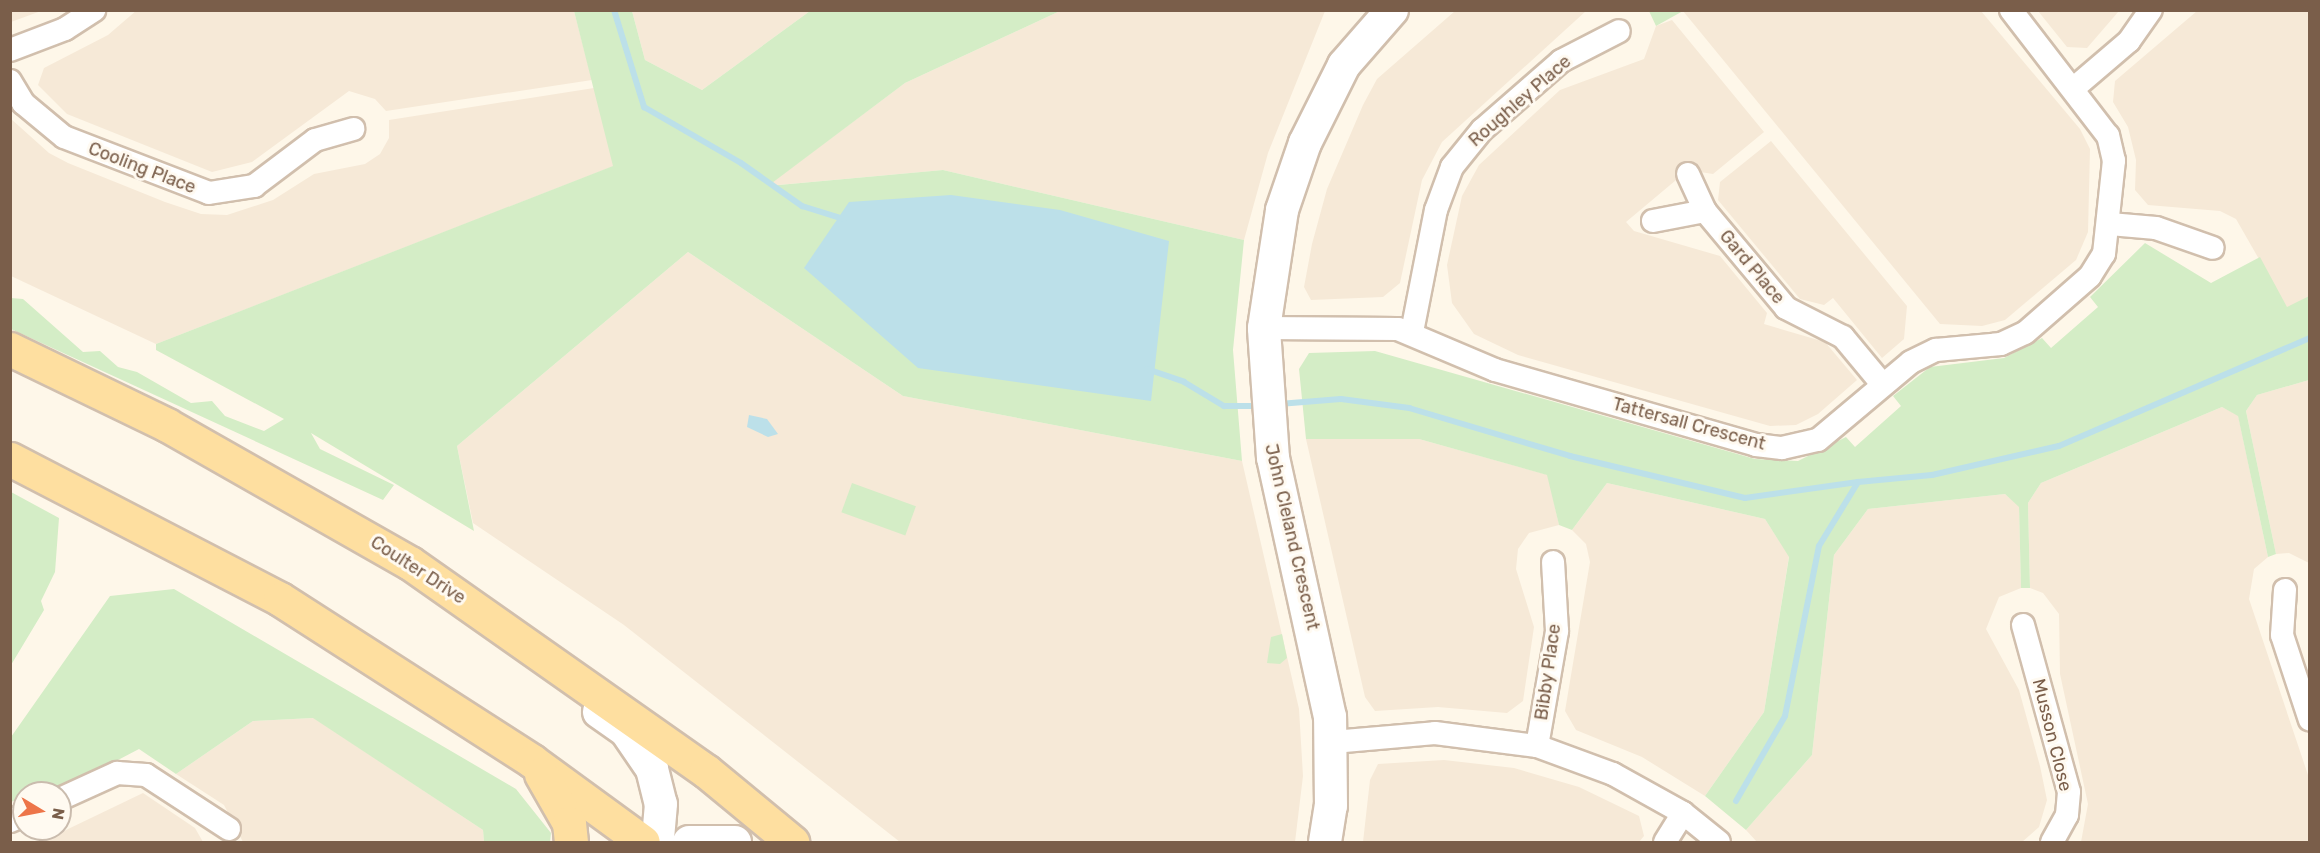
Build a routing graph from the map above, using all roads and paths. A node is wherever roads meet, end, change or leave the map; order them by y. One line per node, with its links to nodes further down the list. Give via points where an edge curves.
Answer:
1 (94, 10): 7 (street, via 65,29)
2 (1360, 10): 8 (street, John Cleland Crescent)
3 (1392, 10): 8 (street, John Cleland Crescent)
4 (2010, 10): 10 (street, Tattersall Crescent)
5 (2151, 10): 10 (street, via 2128,41)
6 (1619, 31): 18 (street, Roughley Place, via 1561,61 1482,130 1452,167 1436,210)
7 (10, 50)
8 (1344, 65): 17 (street, John Cleland Crescent, via 1305,142 1282,210)
9 (10, 81): 11 (street, Cooling Place, via 23,103 64,137 209,193 254,186 315,140)
10 (2074, 88): 15 (street, Tattersall Crescent, via 2108,136 2115,161)
11 (353, 129)
12 (1688, 174): 13 (street, Gard Place)
13 (1705, 211): 14 (street); 20 (street, Gard Place, via 1786,308 1843,337)
14 (1653, 220)
15 (2110, 224): 16 (street, via 2156,228); 20 (street, Tattersall Crescent, via 2104,254 2090,276 2025,333 1995,345 1930,352)
16 (2213, 248)
17 (1264, 328): 18 (street, Tattersall Crescent, via 1355,325); 27 (street, John Cleland Crescent, via 1270,440 1322,666)
18 (1412, 332): 20 (street, Tattersall Crescent, via 1495,370 1782,448 1818,440)
19 (10, 350): 24 (main road, Coulter Drive, via 316,506)
20 (1883, 386)
21 (10, 459): 29 (main road, via 280,598)
22 (1553, 561): 28 (street, Bibby Place, via 1557,631)
23 (2285, 590): 26 (street, via 2282,635)
24 (503, 624): 35 (street, via 520,654 632,740 652,769 661,804); 38 (main road, Coulter Drive, via 721,783)
25 (2023, 625): 42 (street, Musson Close, via 2069,792 2067,815)
26 (2310, 720)
27 (1333, 742): 28 (street, via 1435,733); 39 (street, John Cleland Crescent)
28 (1537, 746): 31 (street, via 1613,774)
29 (532, 761): 33 (main road, via 556,797); 34 (main road)
30 (72, 794): 32 (street, via 117,773 146,775)
31 (1683, 813): 40 (street); 41 (street)
32 (229, 829)
33 (571, 843)
34 (643, 843)
35 (658, 843)
36 (689, 843): 37 (street)
37 (735, 843)
38 (792, 843)
39 (1325, 843)
40 (1665, 843)
41 (1719, 843)
42 (2052, 843)

